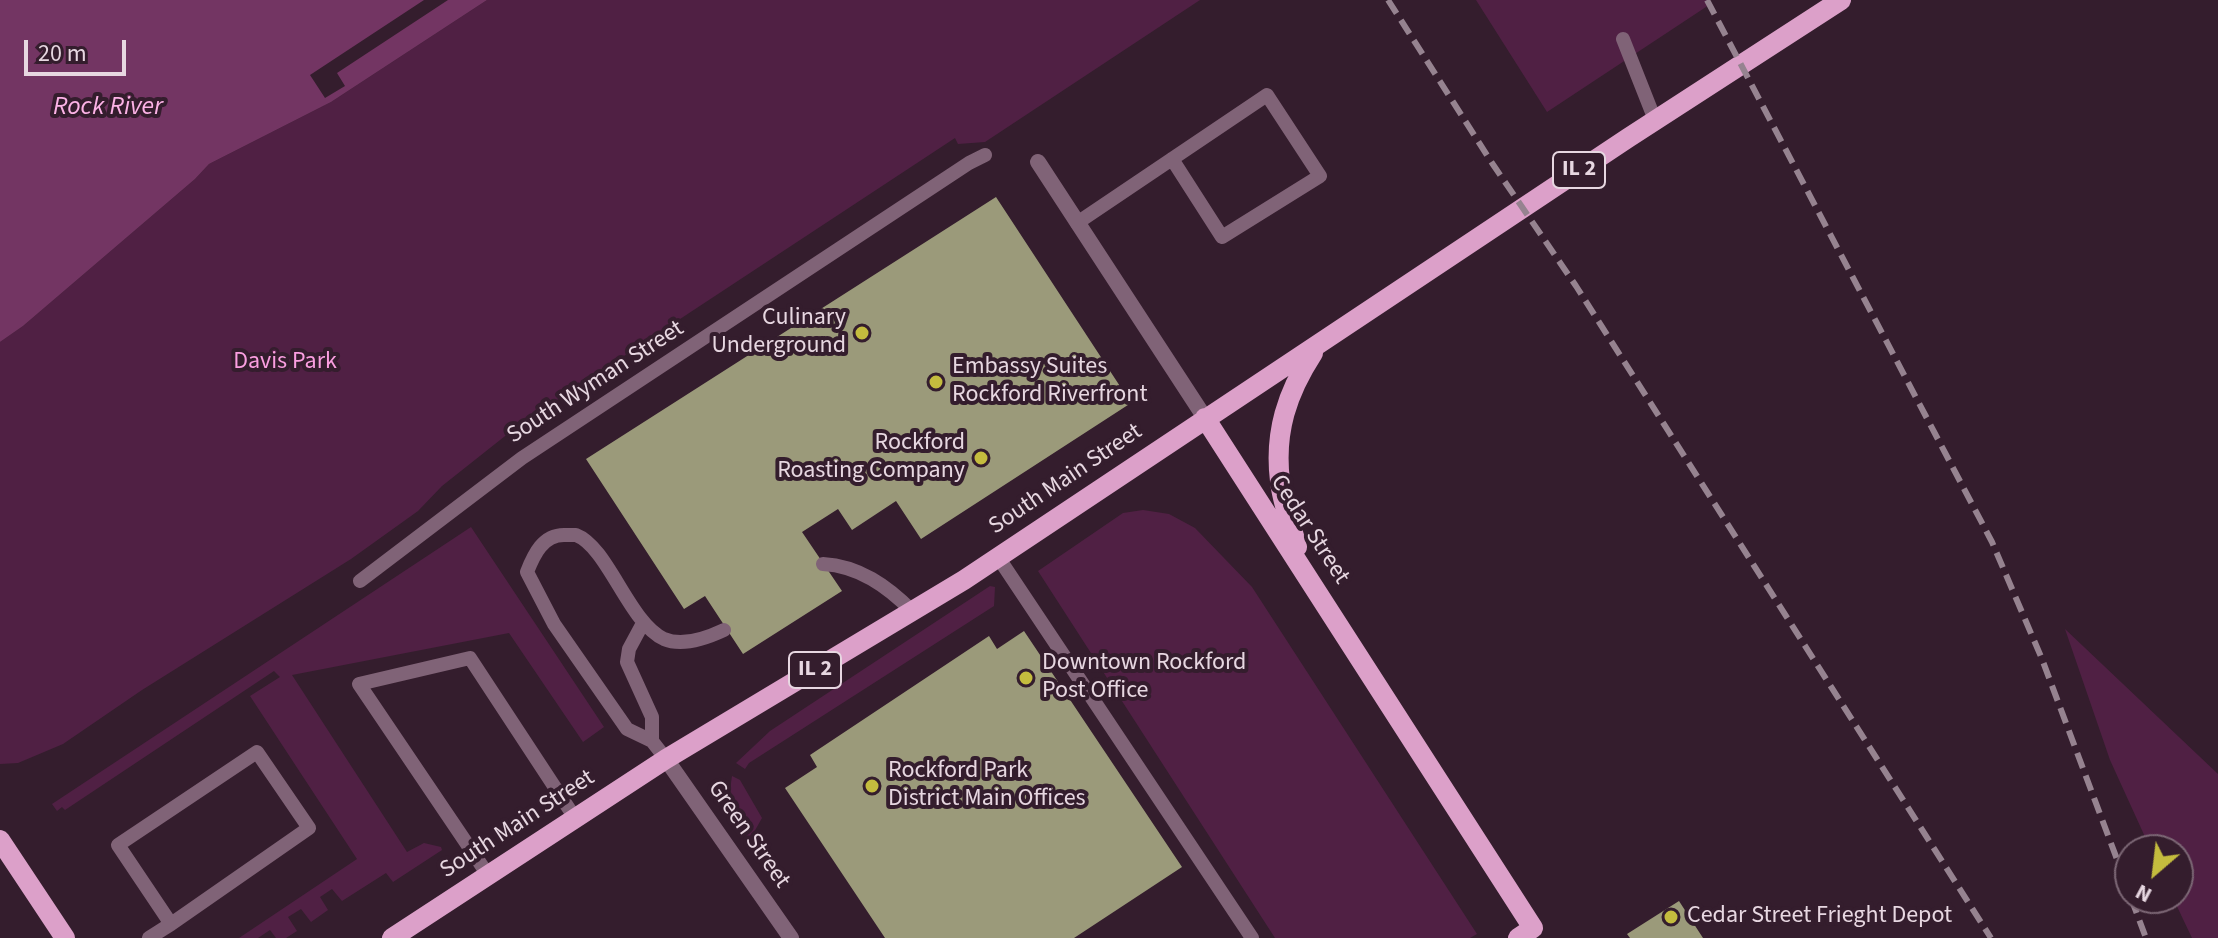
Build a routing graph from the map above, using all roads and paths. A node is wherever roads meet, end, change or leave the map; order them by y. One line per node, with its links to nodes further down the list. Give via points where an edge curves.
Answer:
1 (1841, 0): 3 (main road, South Main Street / IL 2)
2 (1623, 39): 3 (lane)
3 (1655, 120): 8 (main road, South Main Street / IL 2)
4 (985, 155): 13 (lane, South Wyman Street, via 522,458)
5 (1172, 159): 5 (lane, via 1267,95 1320,176 1222,237); 7 (lane)
6 (1038, 162): 7 (street, Cedar Street)
7 (1077, 223): 9 (street, Cedar Street)
8 (1318, 344): 9 (main road, South Main Street / IL 2); 12 (main road, IL 2, via 1295,379 1281,440 1280,481)
9 (1205, 418): 10 (main road, South Main Street / IL 2); 12 (main road, Cedar Street)
10 (998, 557): 14 (main road, South Main Street / IL 2); 28 (lane)
11 (823, 564): 14 (lane, via 842,565 869,577)
12 (1303, 566): 23 (main road, Cedar Street / IL 2)
13 (360, 581)
14 (912, 611): 18 (main road, South Main Street / IL 2)
15 (643, 623): 16 (lane, via 665,640 685,642); 17 (lane, via 627,662 652,717); 17 (lane, via 592,548 576,535 555,535 536,550 527,572 554,624 627,729)
16 (724, 630)
17 (652, 741): 18 (lane)
18 (666, 759): 19 (main road, South Main Street / IL 2); 27 (street, Green Street)
19 (575, 818): 21 (main road, South Main Street / IL 2); 21 (lane, via 470,658 359,684)
20 (0, 840): 24 (main road)
21 (488, 875): 26 (main road, South Main Street / IL 2)
22 (171, 924): 22 (lane, via 309,828 257,752 118,845); 25 (lane)
23 (1525, 933)
24 (65, 938)
25 (149, 938)
26 (392, 938)
27 (791, 938)
28 (1252, 938)

